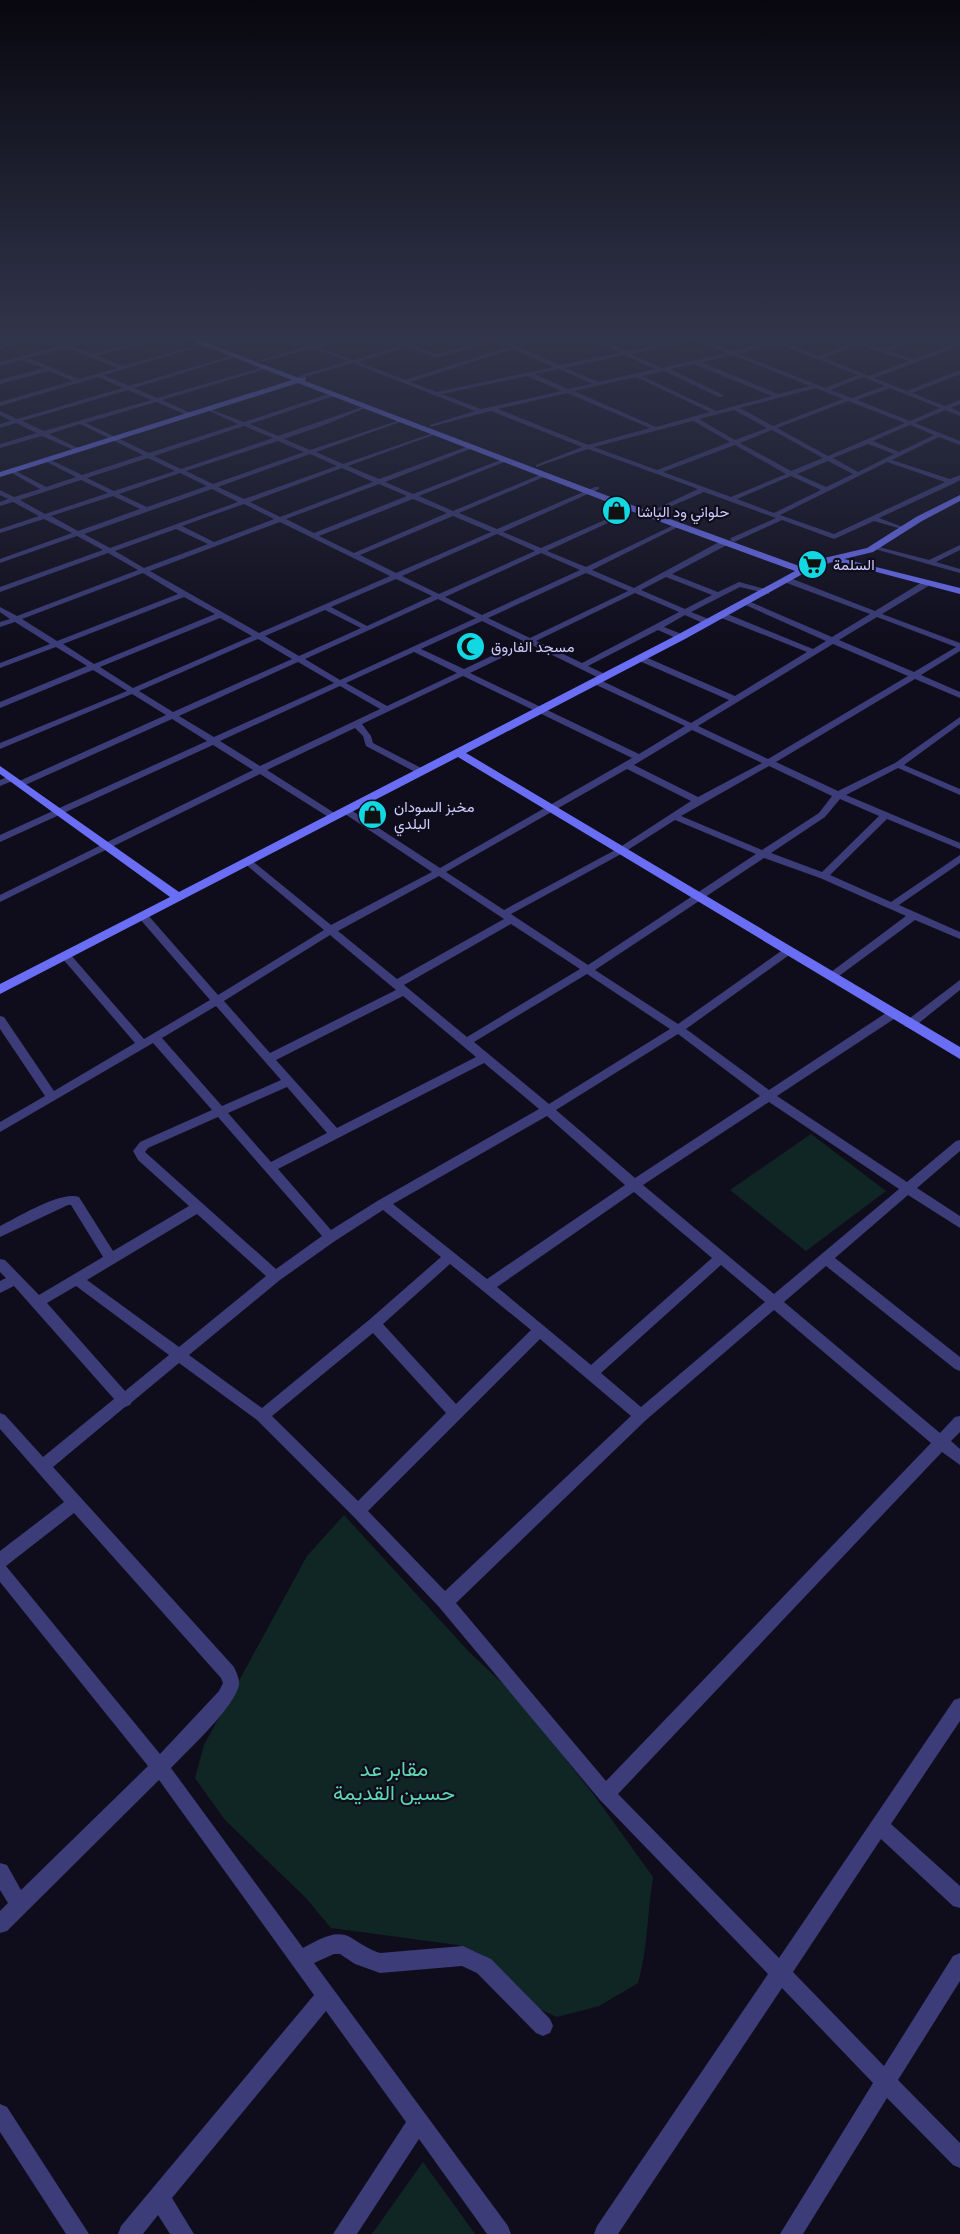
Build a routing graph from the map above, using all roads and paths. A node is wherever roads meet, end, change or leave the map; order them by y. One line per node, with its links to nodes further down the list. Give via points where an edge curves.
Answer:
1 (22, 439): 20 (street)
2 (55, 439): 23 (street)
3 (115, 439): 23 (street); 26 (street)
4 (197, 439): 26 (street)
5 (273, 439): 34 (street)
6 (280, 439): 24 (street)
7 (345, 439): 24 (street)
8 (409, 439): 32 (street)
9 (455, 439): 21 (street)
10 (462, 439): 31 (street)
11 (569, 439): 22 (street)
12 (617, 439): 22 (street)
13 (731, 439): 19 (street)
14 (743, 439): 19 (street)
15 (794, 439): 27 (street)
16 (871, 439): 18 (street)
17 (929, 439): 25 (street)
18 (867, 441): 25 (street); 27 (street)
19 (736, 442): 35 (street); 36 (street)
20 (0, 446)
21 (471, 447): 29 (street); 42 (street)
22 (588, 447): 31 (street); 35 (street)
23 (78, 450): 28 (street)
24 (308, 452): 32 (street); 45 (street)
25 (900, 454): 30 (street)
26 (149, 455): 34 (street); 40 (street)
27 (828, 458): 36 (street); 37 (street)
28 (47, 460): 33 (street); 40 (street)
29 (505, 460): 39 (street); 52 (street)
30 (886, 460): 37 (street); 43 (street)
31 (538, 466): 48 (street)
32 (344, 467): 42 (street); 56 (street)
33 (12, 471): 38 (street); 46 (street)
34 (178, 471): 45 (street); 51 (street)
35 (658, 472): 47 (street)
36 (791, 473): 49 (street); 53 (street)
37 (857, 474): 49 (street)
38 (0, 475)
39 (544, 475): 48 (street); 61 (street)
40 (82, 477): 46 (street); 51 (street)
41 (960, 477): 43 (street)
42 (377, 481): 52 (street); 65 (street)
43 (951, 481): 44 (street); 64 (street)
44 (960, 484)
45 (210, 487): 56 (street); 58 (street)
46 (46, 489): 54 (street)
47 (704, 489): 53 (street); 60 (street)
48 (593, 490): 59 (street); 60 (street); 71 (street)
49 (827, 490): 63 (street)
50 (0, 492): 54 (street)
51 (113, 493): 58 (street); 62 (street)
52 (414, 497): 61 (street); 72 (street)
53 (732, 499): 63 (street)
54 (14, 500): 57 (street); 62 (street)
55 (959, 500): 68 (street)
56 (244, 503): 65 (street); 67 (street)
57 (0, 504)
58 (145, 509): 70 (street)
59 (634, 509): 66 (street); 79 (street)
60 (656, 511): 73 (street)
61 (454, 514): 71 (street); 80 (street)
62 (46, 516): 69 (street); 70 (street)
63 (779, 516): 64 (street, via 836,538); 73 (street)
64 (875, 519): 68 (street)
65 (279, 520): 72 (street); 75 (street)
66 (678, 525): 74 (street); 85 (street)
67 (177, 527): 75 (street); 78 (street)
68 (903, 529): 77 (street)
69 (0, 531)
70 (77, 533): 78 (street); 82 (street)
71 (498, 533): 79 (street); 89 (street)
72 (312, 536): 80 (street)
73 (734, 540): 84 (street)
74 (724, 543): 84 (street); 88 (street)
75 (215, 545): 87 (street)
76 (960, 547): 83 (street)
77 (875, 548): 81 (street); 83 (street)
78 (108, 550): 87 (street); 92 (street)
79 (542, 551): 85 (street); 98 (street)
80 (352, 556): 89 (street)
81 (833, 558): 84 (street); 91 (street)
82 (0, 561)
83 (931, 562): 86 (street)
84 (805, 569): 90 (street)
85 (586, 570): 93 (street); 106 (street)
86 (960, 571)
87 (144, 572): 96 (street); 107 (street)
88 (666, 574): 93 (street); 97 (street)
89 (396, 576): 98 (street); 100 (street)
90 (787, 580): 95 (street); 103 (street)
91 (927, 583): 94 (street); 103 (street)
92 (0, 590)
93 (634, 591): 102 (street); 115 (street)
94 (960, 591)
95 (766, 592): 97 (street, via 742,584); 99 (street)
96 (184, 594): 104 (street); 116 (street)
97 (718, 595): 102 (street)
98 (438, 597): 106 (street); 111 (street)
99 (746, 603): 105 (street); 114 (street)
100 (325, 607): 111 (street); 112 (street)
101 (0, 609): 107 (street)
102 (685, 612): 108 (street); 110 (street)
103 (876, 613): 114 (street); 117 (street)
104 (220, 615): 112 (street); 124 (street)
105 (722, 615): 108 (street); 119 (street)
106 (483, 618): 115 (street); 118 (street)
107 (16, 619): 109 (street); 116 (street)
108 (708, 622): 113 (street)
109 (0, 625)
110 (658, 627): 113 (street); 123 (street)
111 (368, 629): 121 (street)
112 (257, 636): 121 (street); 129 (street)
113 (681, 637): 120 (street)
114 (832, 640): 119 (street); 126 (street)
115 (527, 641): 123 (street); 125 (street)
116 (55, 644): 122 (street); 124 (street)
117 (960, 647): 126 (street)
118 (415, 649): 125 (street); 128 (street)
119 (814, 652): 131 (street)
120 (640, 658): 127 (street); 131 (street)
121 (299, 659): 128 (street); 135 (street)
122 (0, 666)
123 (582, 666): 127 (street)
124 (92, 668): 129 (street); 132 (street)
125 (463, 673): 133 (street); 134 (street)
126 (914, 676): 130 (street); 143 (street)
127 (600, 679): 133 (street); 138 (street)
128 (341, 682): 134 (street); 139 (street)
129 (131, 692): 135 (street); 140 (street)
130 (960, 695)
131 (734, 699): 138 (street)
132 (0, 705)
133 (541, 709): 141 (street); 142 (street)
134 (387, 710): 137 (street)
135 (171, 715): 139 (street); 149 (street)
136 (960, 720): 145 (street)
137 (357, 724): 147 (street); 148 (street, via 369,744)
138 (691, 726): 142 (street); 143 (street)
139 (214, 740): 147 (street); 155 (street)
140 (0, 746)
141 (457, 752): 148 (street); 153 (street)
142 (639, 758): 144 (street)
143 (768, 763): 151 (street); 152 (street)
144 (627, 765): 152 (street); 153 (street)
145 (898, 765): 150 (street); 151 (street)
146 (0, 769): 149 (street)
147 (260, 770): 157 (street); 160 (street)
148 (420, 771): 154 (street)
149 (11, 782): 155 (street)
150 (959, 791)
151 (838, 795): 156 (street); 163 (street, via 822,815)
152 (699, 801): 158 (street)
153 (550, 808): 162 (street); 166 (street)
154 (345, 810): 157 (street); 166 (street)
155 (60, 812): 159 (street); 160 (street)
156 (886, 814): 161 (street); 167 (street)
157 (333, 816): 165 (street)
158 (676, 817): 162 (street); 163 (street)
159 (0, 839)
160 (106, 846): 169 (street); 170 (street)
161 (960, 846)
162 (620, 850): 168 (street); 174 (street)
163 (761, 853): 167 (street); 168 (street)
164 (960, 858): 171 (street)
165 (247, 861): 169 (street); 175 (street)
166 (441, 872): 174 (street); 175 (street)
167 (824, 876): 171 (street)
168 (697, 896): 177 (street); 179 (street)
169 (178, 897): 172 (street)
170 (0, 899)
171 (892, 906): 173 (street)
172 (143, 916): 178 (street); 184 (street)
173 (913, 916): 176 (street); 180 (street)
174 (508, 917): 179 (street); 182 (street)
175 (331, 930): 182 (street); 184 (street)
176 (960, 936)
177 (788, 951): 180 (street); 188 (street)
178 (66, 956): 183 (street); 191 (street)
179 (587, 970): 188 (street); 190 (street)
180 (831, 977): 185 (street)
181 (960, 984): 187 (street)
182 (401, 987): 190 (street); 194 (street)
183 (0, 990)
184 (218, 1000): 189 (street); 194 (street)
185 (893, 1014): 187 (street); 196 (street)
186 (0, 1020): 197 (street)
187 (910, 1024): 192 (street)
188 (678, 1029): 196 (street); 198 (street)
189 (154, 1037): 191 (street); 199 (street)
190 (466, 1042): 193 (street)
191 (142, 1044): 197 (street)
192 (960, 1054)
193 (484, 1058): 198 (street); 201 (street)
194 (269, 1059): 195 (street)
195 (289, 1082): 199 (street); 201 (street)
196 (770, 1096): 204 (street); 205 (street)
197 (52, 1097): 200 (street)
198 (548, 1110): 204 (street); 206 (street)
199 (222, 1112): 203 (street); 207 (street, via 144,1145 139,1151)
200 (0, 1128)
201 (334, 1133): 203 (street)
202 (960, 1144): 205 (street)
203 (269, 1168): 210 (street)
204 (634, 1185): 212 (street); 219 (street)
205 (907, 1188): 208 (street); 214 (street)
206 (384, 1203): 210 (street); 211 (street)
207 (196, 1208): 213 (street); 216 (street)
208 (960, 1223)
209 (0, 1232): 213 (street, via 66,1200 75,1200)
210 (330, 1237): 216 (street)
211 (450, 1256): 219 (street); 223 (street)
212 (721, 1257): 222 (street); 227 (street)
213 (111, 1258): 218 (street)
214 (825, 1258): 222 (street); 226 (street)
215 (0, 1264): 217 (street)
216 (275, 1276): 225 (street)
217 (15, 1279): 220 (street); 221 (street)
218 (76, 1279): 221 (street); 225 (street)
219 (488, 1286): 224 (street)
220 (0, 1288)
221 (38, 1302): 228 (street)
222 (772, 1302): 231 (street); 234 (street)
223 (374, 1324): 229 (street); 230 (street)
224 (540, 1330): 227 (street); 229 (street)
225 (179, 1353): 228 (street); 230 (street)
226 (960, 1365)
227 (591, 1373): 231 (street)
228 (125, 1401): 236 (street)
229 (456, 1414): 238 (street)
230 (262, 1416): 238 (street)
231 (641, 1416): 241 (street)
232 (0, 1419): 236 (street)
233 (960, 1422): 234 (street)
234 (940, 1442): 235 (street); 244 (street)
235 (960, 1458)
236 (43, 1466): 237 (street)
237 (76, 1502): 239 (street); 243 (street, via 228,1673 231,1683 225,1696)
238 (358, 1511): 241 (street)
239 (0, 1561)
240 (0, 1570): 243 (street)
241 (445, 1602): 244 (street)
242 (960, 1706): 245 (street)
243 (160, 1767): 248 (street); 250 (street)
244 (606, 1794): 252 (street)
245 (879, 1826): 247 (street); 252 (street)
246 (0, 1872): 248 (street)
247 (960, 1899)
248 (19, 1905): 249 (street)
249 (0, 1924)
250 (301, 1959): 253 (street); 254 (street, via 333,1944 343,1944 380,1963 463,1956 484,1966)
251 (960, 1963): 255 (street)
252 (779, 1972): 255 (street); 265 (street)
253 (327, 1995): 257 (street); 259 (street)
254 (543, 2026)
255 (886, 2080): 258 (street); 266 (street)
256 (0, 2114): 260 (street)
257 (418, 2122): 263 (street); 264 (street)
258 (960, 2158)
259 (160, 2199): 261 (street); 262 (street)
260 (78, 2234)
261 (129, 2234)
262 (183, 2234)
263 (344, 2234)
264 (500, 2234)
265 (605, 2234)
266 (791, 2234)

